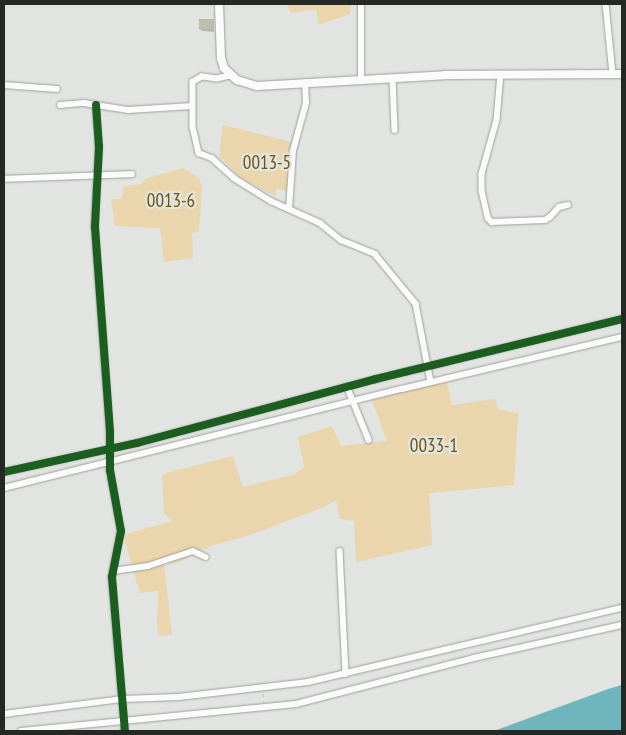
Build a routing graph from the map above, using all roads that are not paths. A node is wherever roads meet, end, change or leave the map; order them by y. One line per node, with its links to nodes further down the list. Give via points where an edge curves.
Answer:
1 (219, 4): 7 (main road, via 221,58)
2 (361, 4): 9 (street)
3 (606, 4): 5 (street)
4 (501, 74): 5 (main road); 8 (main road); 20 (street, via 497,120 482,174 488,218 492,222 545,220 559,206)
5 (613, 74): 6 (main road)
6 (622, 74)
7 (230, 76): 10 (main road, via 257,86); 15 (street, via 195,79)
8 (393, 78): 9 (main road); 16 (street)
9 (361, 80): 10 (main road)
10 (305, 83): 21 (street, via 306,103 293,152)
11 (4, 85): 12 (street)
12 (57, 89)
13 (60, 105): 14 (street, via 78,102)
14 (96, 106): 15 (street, via 128,110); 18 (street, via 99,147)
15 (192, 106): 21 (street, via 199,153 217,162 234,178)
16 (395, 130)
17 (132, 174): 18 (street)
18 (96, 175): 19 (street); 29 (street, via 95,227)
19 (4, 179)
20 (568, 205)
21 (290, 209): 24 (street, via 320,223 342,240 375,254 416,304)
22 (622, 319): 24 (street)
23 (622, 338): 25 (street)
24 (427, 368): 25 (street); 26 (street)
25 (430, 380): 27 (street)
26 (347, 386): 27 (street); 29 (street, via 251,414)
27 (352, 402): 28 (street); 30 (street)
28 (370, 440)
29 (110, 448): 30 (street); 31 (street)
30 (110, 463): 32 (street); 35 (street, via 121,531)
31 (4, 472)
32 (4, 488)
33 (340, 551): 38 (street)
34 (206, 557): 35 (street, via 193,551 148,566)
35 (113, 571): 39 (street)
36 (622, 608): 38 (street)
37 (622, 625): 41 (street, via 474,658 296,704)
38 (346, 674): 39 (street, via 308,682)
39 (122, 702): 40 (street); 41 (street)
40 (4, 714)
41 (123, 718): 42 (street); 43 (street)
42 (21, 731)
43 (125, 731)

